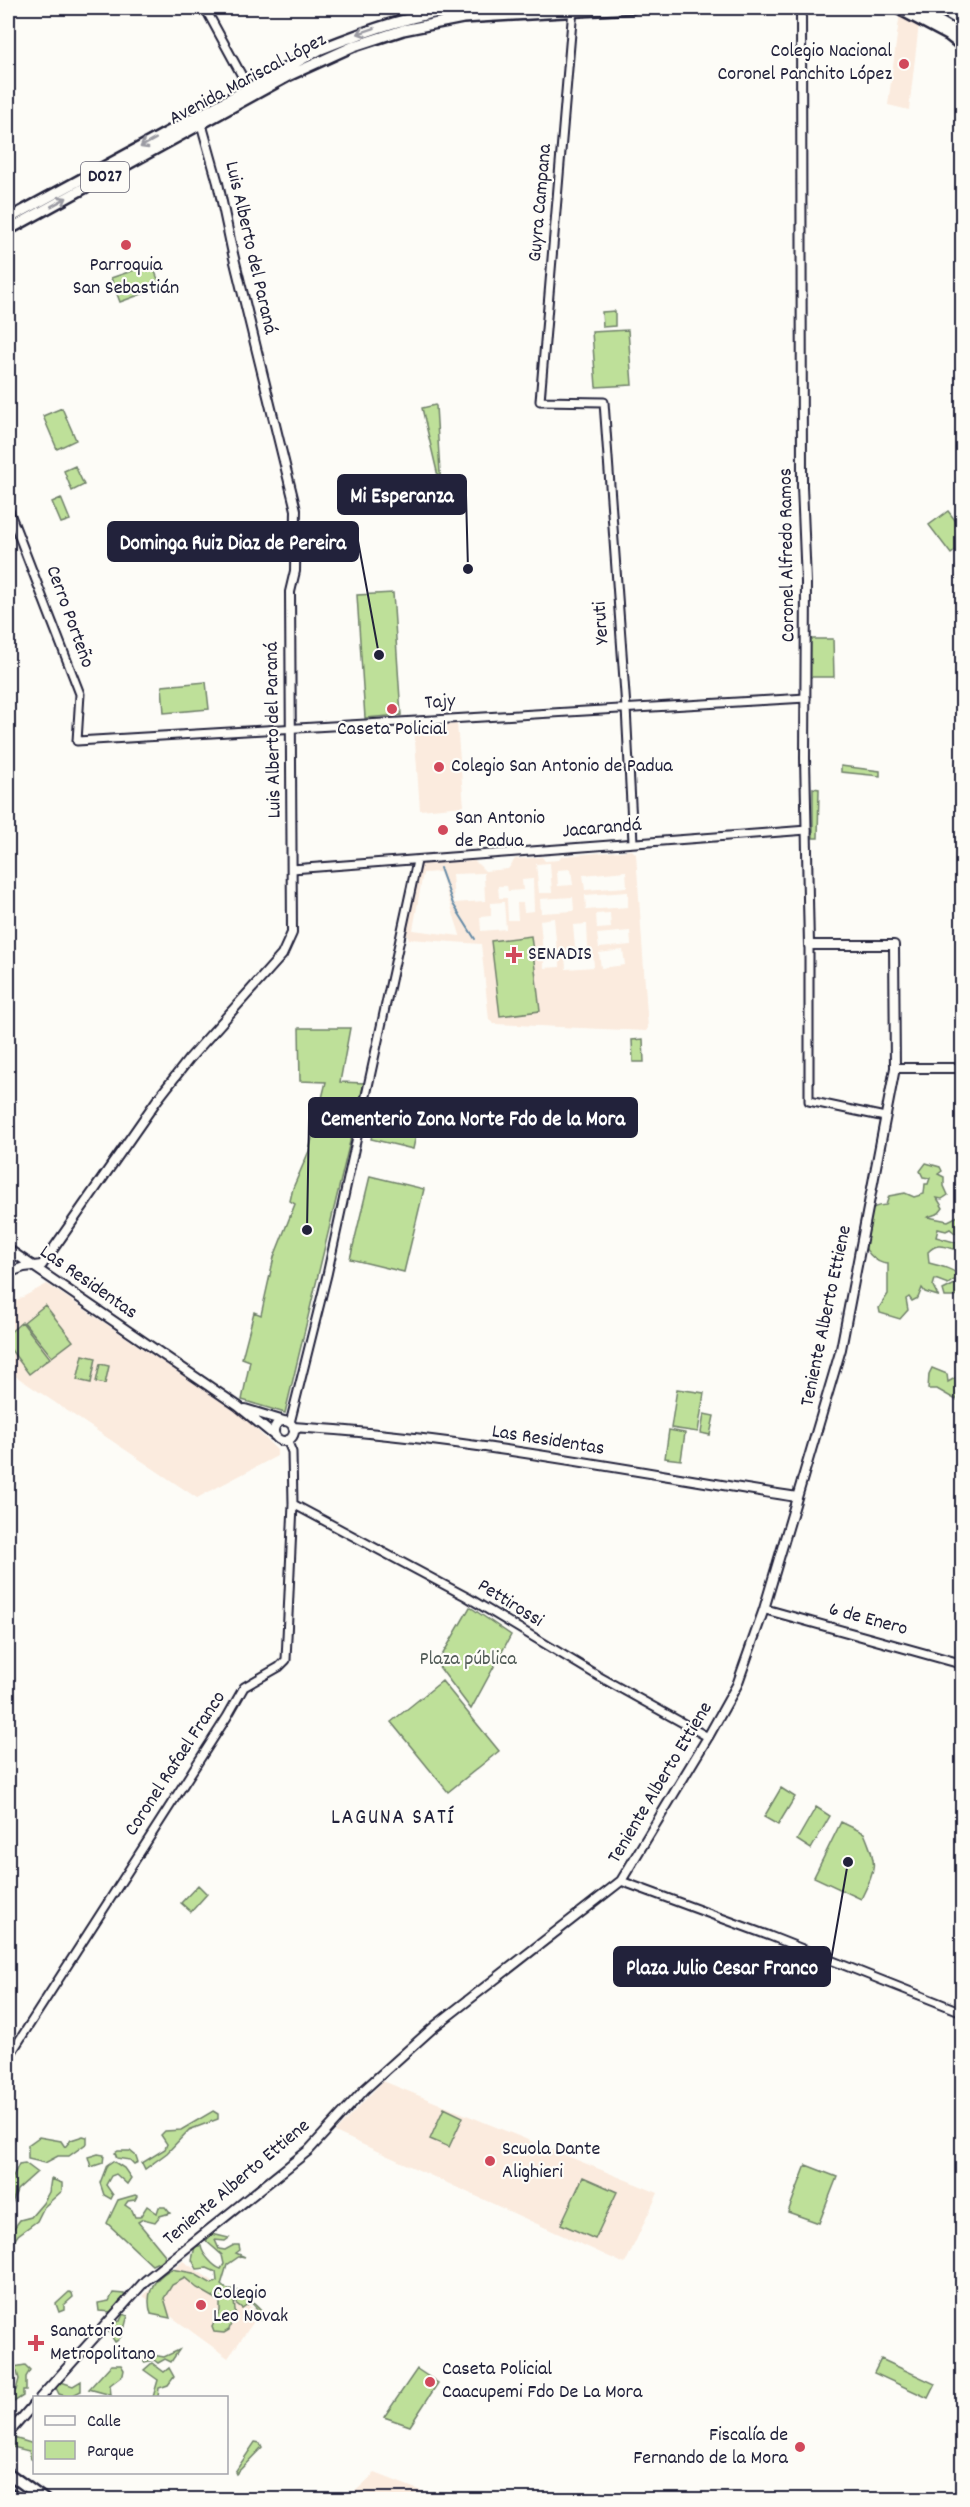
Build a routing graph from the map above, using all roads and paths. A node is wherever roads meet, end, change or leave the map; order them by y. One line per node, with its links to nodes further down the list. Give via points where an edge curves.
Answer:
1 (205, 8): 10 (street)
2 (470, 8): 10 (highway, Avenida Mariscal López / D027, one-way to 10, via 365,32 321,49)
3 (632, 8): 7 (highway, Avenida Mariscal López / D027)
4 (801, 8): 16 (main road, Coronel Alfredo Ramos)
5 (897, 8): 9 (highway)
6 (916, 8): 8 (highway)
7 (573, 9): 11 (highway, Avenida Mariscal López / D027, via 463,18 383,36 325,58); 14 (street, Guyra Campana, via 540,401)
8 (963, 35)
9 (963, 46)
10 (248, 87): 11 (highway, Avenida Mariscal López / D027)
11 (200, 119): 12 (highway, Avenida Mariscal López / D027, one-way to 12); 13 (highway, Avenida Mariscal López / D027, one-way to 11); 18 (main road, Luis Alberto del Paraná, via 296,510 295,571 290,592)
12 (8, 219)
13 (8, 230)
14 (604, 402): 17 (street, Yeruti)
15 (8, 508): 19 (street, Cerro Porteño, via 80,694)
16 (806, 698): 17 (street, Tajy); 20 (main road, Coronel Alfredo Ramos)
17 (626, 708): 18 (street, Tajy); 21 (street, Yeruti)
18 (289, 730): 19 (street, Tajy); 23 (main road, Luis Alberto del Paraná)
19 (77, 741)
20 (807, 830): 21 (street, Jacarandá); 24 (main road, Coronel Alfredo Ramos)
21 (633, 842): 22 (street, Jacarandá)
22 (417, 861): 23 (street, Jacarandá); 32 (street, via 327,1275)
23 (292, 869): 29 (main road, Luis Alberto del Paraná, via 293,927 288,947 189,1059 42,1265)
24 (809, 945): 25 (main road, Teniente Alberto Ettiene, via 894,945); 27 (street, Coronel Alfredo Ramos, via 809,1101)
25 (895, 1068): 26 (main road); 27 (main road, Teniente Alberto Ettiene)
26 (963, 1068)
27 (885, 1117): 35 (main road, Teniente Alberto Ettiene, via 841,1349)
28 (8, 1249): 29 (main road, Las Residentas)
29 (34, 1266): 30 (main road); 31 (main road, Las Residentas)
30 (8, 1273)
31 (238, 1406): 32 (main road, Las Residentas); 33 (main road, Las Residentas)
32 (289, 1424): 33 (main road, via 276,1425); 34 (main road, via 293,1433); 35 (main road, Las Residentas, via 505,1450)
33 (276, 1437): 34 (main road)
34 (287, 1440): 36 (street, Coronel Rafael Franco, via 292,1452)
35 (797, 1497): 37 (main road, Teniente Alberto Ettiene)
36 (293, 1504): 39 (street, Pettirossi, via 467,1597); 42 (street, Coronel Rafael Franco, via 286,1660 244,1687)
37 (764, 1609): 38 (main road, 6 de Enero); 39 (main road, Teniente Alberto Ettiene, via 737,1685)
38 (963, 1664)
39 (708, 1737): 40 (main road, Teniente Alberto Ettiene)
40 (621, 1881): 41 (street); 43 (main road, Teniente Alberto Ettiene, via 435,2026 364,2089 309,2150 145,2281)
41 (963, 2012)
42 (8, 2058)
43 (41, 2396)
44 (33, 2405): 45 (main road)
45 (8, 2434)
46 (8, 2473): 47 (highway)
47 (45, 2499)

